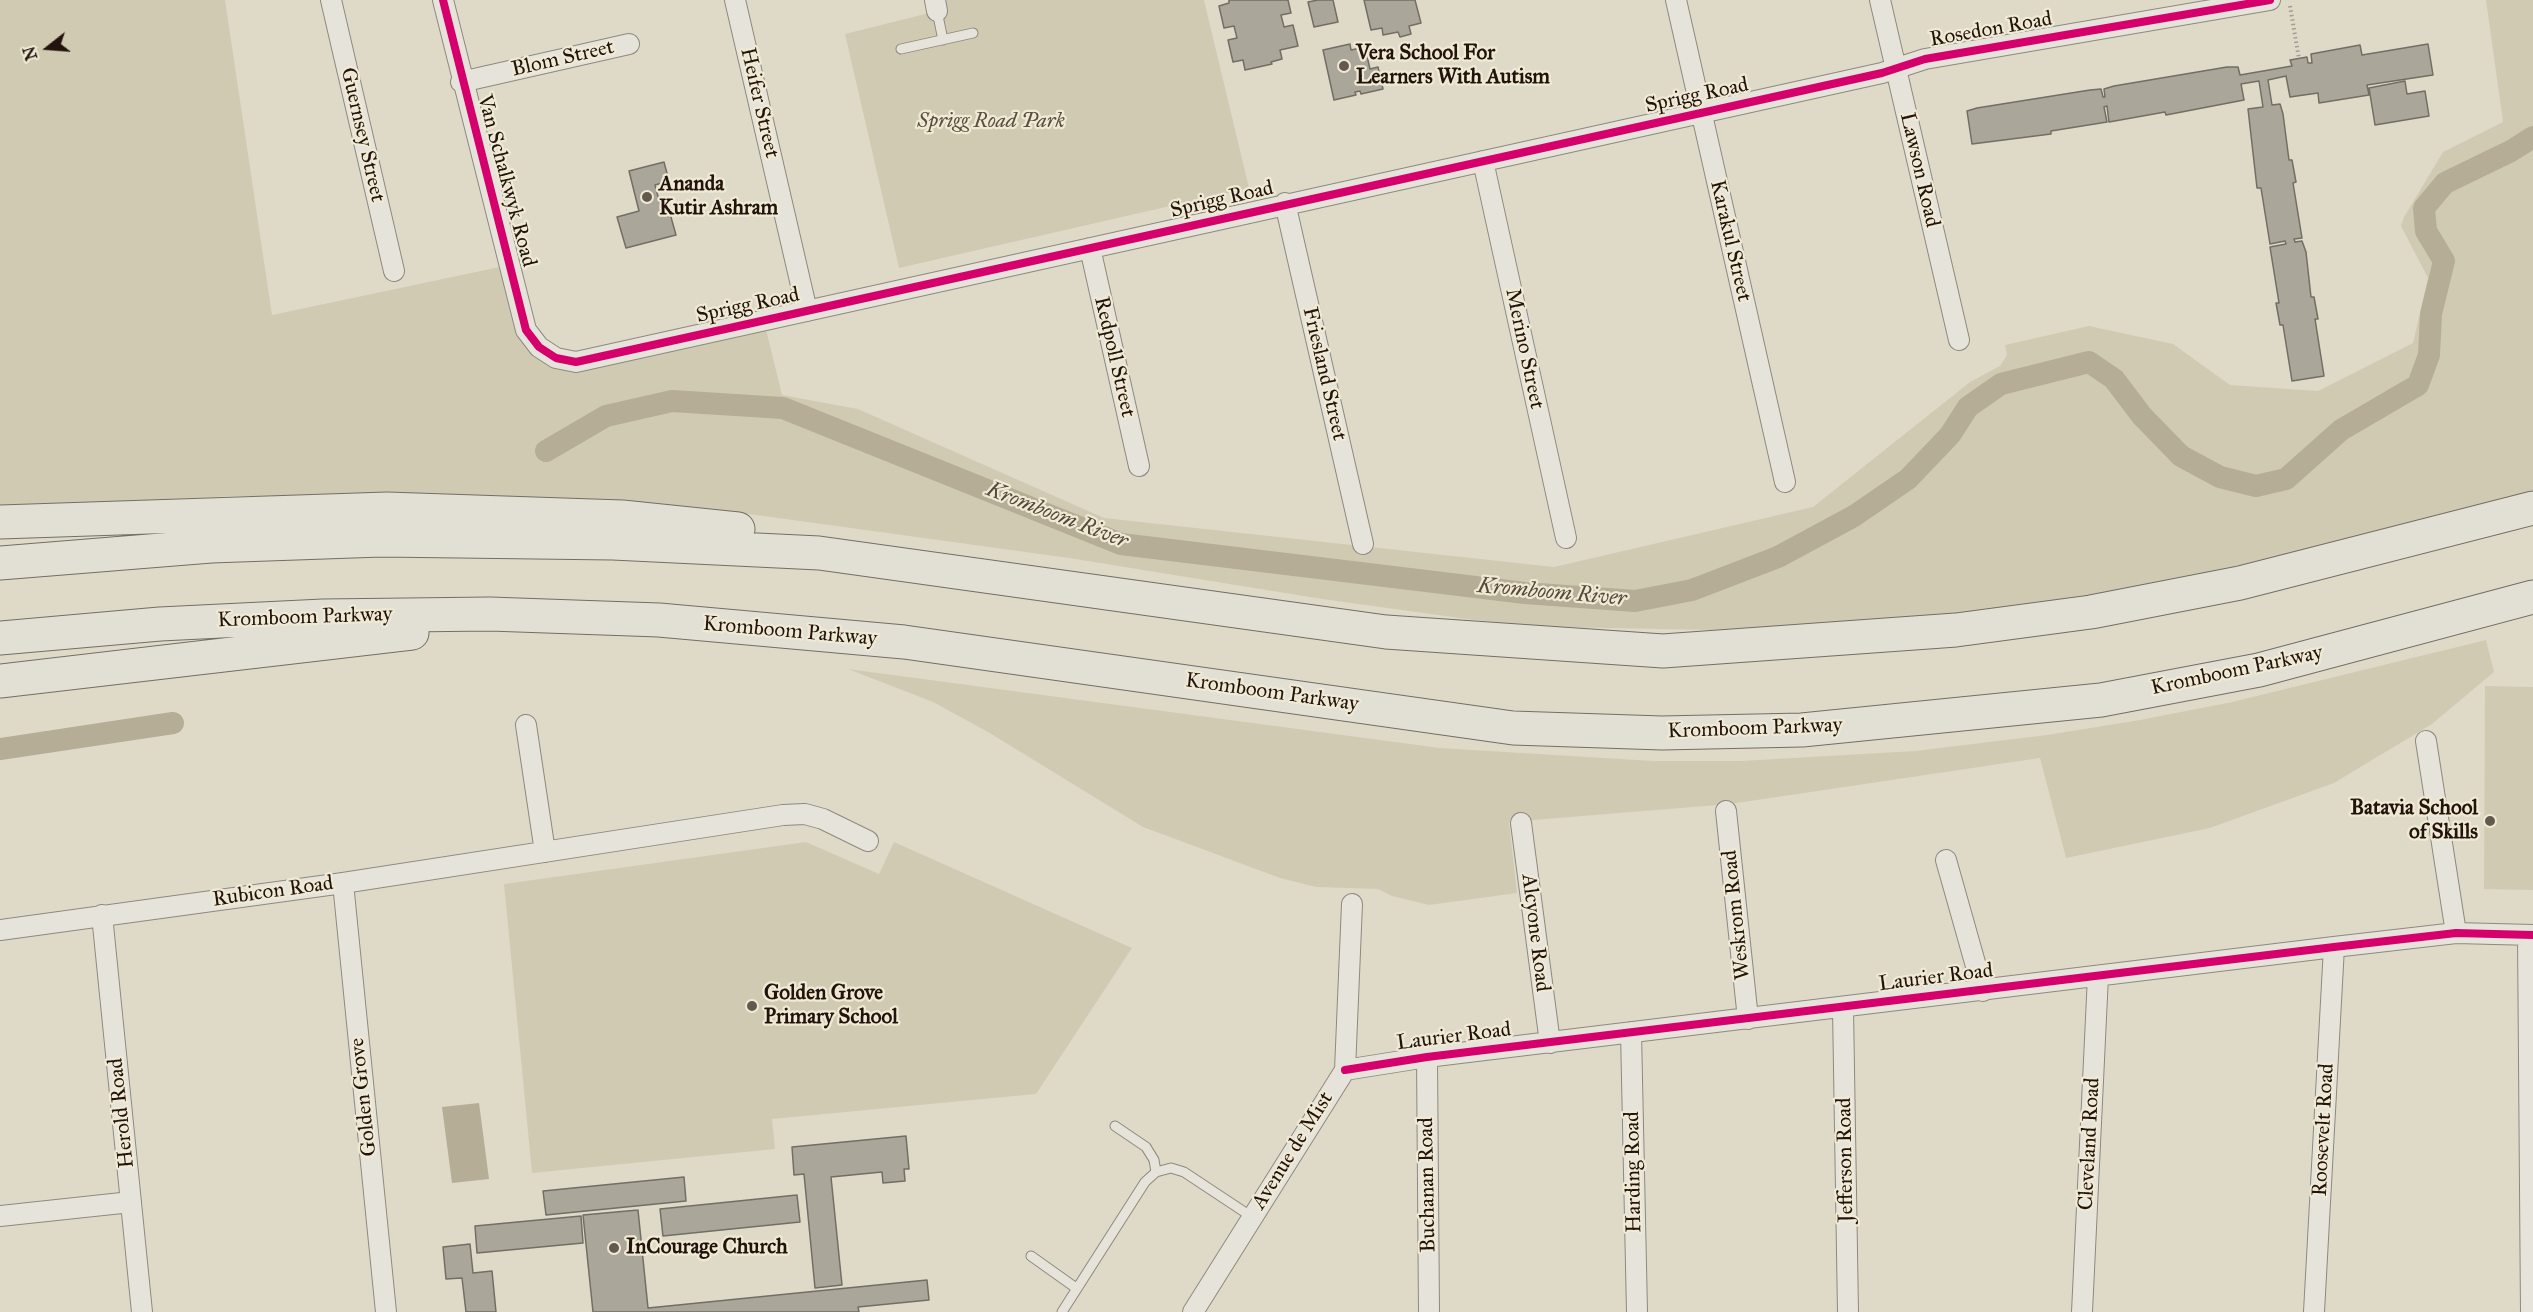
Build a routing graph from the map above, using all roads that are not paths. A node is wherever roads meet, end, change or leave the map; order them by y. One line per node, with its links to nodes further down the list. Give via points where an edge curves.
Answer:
1 (331, 0): 18 (street, Guernsey Street)
2 (443, 0): 13 (street, Van Schalkwyk Road)
3 (735, 0): 19 (street, Heifer Street)
4 (1676, 0): 14 (street, Karakul Street)
5 (1880, 0): 12 (street, Lawson Road)
6 (2270, 0): 12 (street, Rosedon Road, via 1924,59)
7 (936, 6): 9 (lane)
8 (973, 33): 9 (lane)
9 (943, 39): 11 (lane)
10 (629, 44): 13 (street, Blom Street)
11 (901, 50)
12 (1896, 68): 14 (street, Sprigg Road); 20 (street, Lawson Road)
13 (461, 82): 21 (street, Van Schalkwyk Road, via 526,330 539,348)
14 (1701, 113): 15 (street, Sprigg Road); 23 (street, Karakul Street)
15 (1483, 161): 16 (street, Sprigg Road); 26 (street, Merino Street)
16 (1285, 203): 17 (street, Sprigg Road); 27 (street, Friesland Street)
17 (1090, 248): 19 (street, Sprigg Road); 22 (street, Redpoll Street)
18 (394, 271)
19 (807, 311): 21 (street, Sprigg Road, via 576,362)
20 (1959, 340)
21 (556, 358)
22 (1139, 466)
23 (1785, 482)
24 (2533, 508): 28 (highway, via 2240,583 2091,612 1956,630 1663,651 1386,632)
25 (0, 522): 28 (highway, via 334,510 537,513 622,517 761,532)
26 (1566, 537)
27 (1363, 544)
28 (819, 553): 29 (highway, via 613,543 403,540 212,546)
29 (0, 563)
30 (2533, 597): 31 (highway, Kromboom Parkway, via 2259,670 2101,700 1802,730 1662,733 1513,728 824,633 659,620)
31 (490, 614): 32 (highway, Kromboom Parkway, via 269,618); 33 (highway, via 396,636)
32 (0, 638)
33 (0, 681)
34 (526, 724): 39 (street)
35 (2426, 741): 45 (street)
36 (1726, 811): 51 (street, Weskrom Road)
37 (1521, 823): 53 (street, Alcyone Road)
38 (868, 841): 39 (street, Rubicon Road, via 805,814)
39 (545, 852): 41 (street, Rubicon Road)
40 (1946, 860): 49 (street)
41 (343, 883): 43 (street, Rubicon Road); 64 (street, Golden Grove)
42 (1352, 904): 55 (street, Avenue de Mist)
43 (102, 915): 44 (street, Rubicon Road); 58 (street, Herold Road)
44 (0, 930)
45 (2457, 933): 46 (street, Laurier Road); 47 (street, Laurier Road)
46 (2531, 935): 72 (street)
47 (2334, 947): 48 (street, Laurier Road); 71 (street, Roosevelt Road)
48 (2098, 976): 49 (street, Laurier Road); 70 (street, Cleveland Road)
49 (1983, 991): 50 (street, Laurier Road)
50 (1843, 1008): 51 (street, Laurier Road); 69 (street, Jefferson Road)
51 (1748, 1019): 52 (street, Laurier Road)
52 (1632, 1032): 53 (street, Laurier Road); 68 (street, Harding Road)
53 (1550, 1043): 54 (street, Laurier Road)
54 (1427, 1057): 55 (street, Laurier Road); 67 (street, Buchanan Road)
55 (1345, 1070): 60 (street, Avenue de Mist)
56 (1115, 1126): 57 (lane, via 1146,1147)
57 (1156, 1172): 60 (lane, via 1171,1168 1184,1172); 62 (lane, via 1145,1182)
58 (131, 1202): 59 (street); 63 (street, Herold Road)
59 (0, 1216)
60 (1252, 1217): 66 (street, Avenue de Mist)
61 (1031, 1256): 62 (lane)
62 (1076, 1288): 65 (lane)
63 (142, 1312)
64 (386, 1312)
65 (1062, 1312)
66 (1193, 1312)
67 (1430, 1312)
68 (1637, 1312)
69 (1848, 1312)
70 (2082, 1312)
71 (2314, 1312)
72 (2531, 1312)

